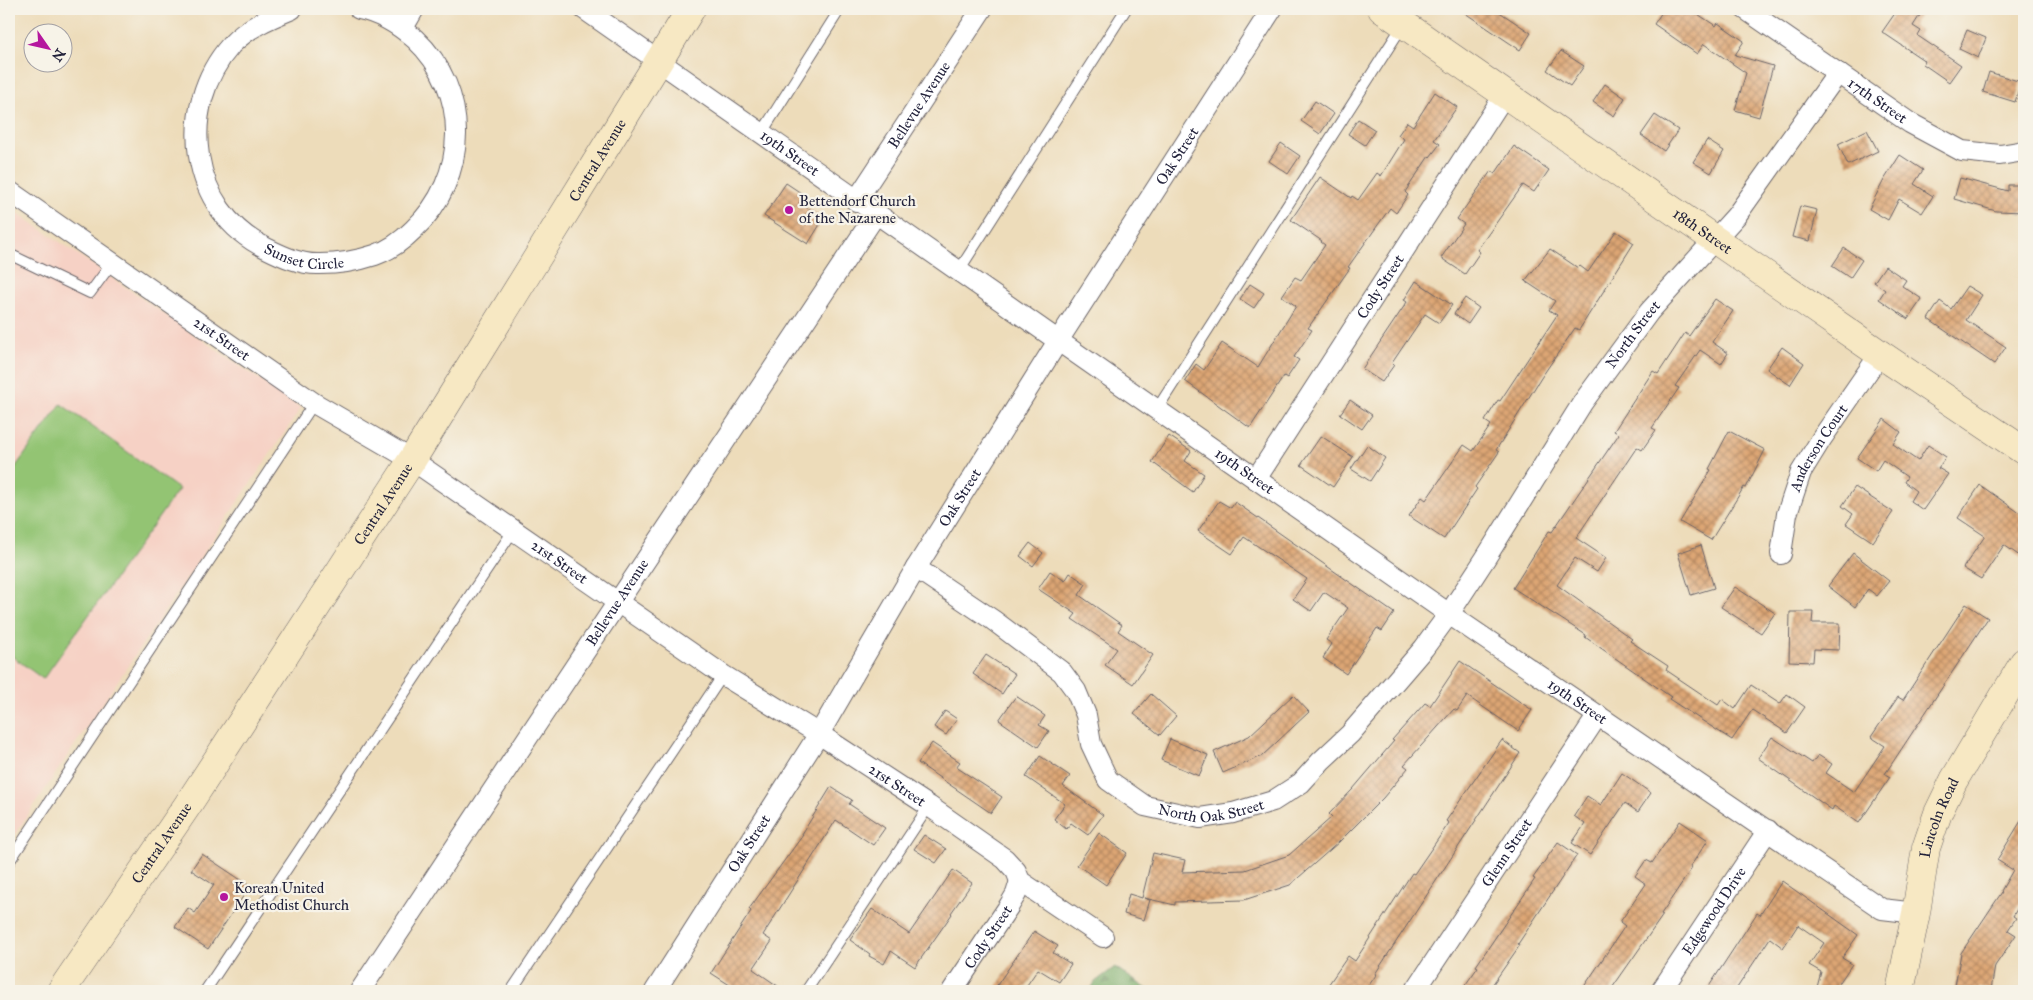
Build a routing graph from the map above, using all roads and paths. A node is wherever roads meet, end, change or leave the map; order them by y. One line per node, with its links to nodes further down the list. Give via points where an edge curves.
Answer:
1 (292, 9): 12 (street, Sunset Circle, via 261,21 232,45 210,76 198,111 197,149 206,185 226,217 253,242 287,258 317,264 347,263 403,239 430,212 442,193 453,164 457,134 453,103 443,74 426,49)
2 (359, 9): 12 (street, Sunset Circle, via 370,11)
3 (414, 9): 12 (street)
4 (584, 9): 13 (street, 19th Street)
5 (691, 9): 13 (street, Central Avenue)
6 (840, 9): 16 (lane)
7 (982, 9): 19 (street, Bellevue Avenue)
8 (1126, 9): 24 (lane)
9 (1272, 9): 25 (street, Oak Street)
10 (1746, 9): 14 (street, 17th Street)
11 (1393, 16): 15 (street, 18th Street); 28 (lane)
12 (403, 28)
13 (658, 60): 16 (street, 19th Street); 30 (street, Central Avenue)
14 (1838, 73): 17 (street, 17th Street, via 1910,123 1962,151 2000,155); 21 (street, North Street, via 1736,216)
15 (1504, 94): 21 (street, 18th Street); 31 (street, Cody Street)
16 (761, 134): 19 (street, 19th Street)
17 (2024, 151)
18 (9, 191): 23 (street, 21st Street)
19 (856, 201): 20 (street, 19th Street)
20 (876, 214): 24 (street, 19th Street); 35 (street, Bellevue Avenue, via 733,425)
21 (1714, 239): 26 (street, 18th Street); 36 (street, North Street, via 1649,312 1583,402)
22 (9, 254): 23 (lane, via 90,293)
23 (112, 264): 27 (street, 21st Street)
24 (958, 272): 25 (street, 19th Street)
25 (1058, 341): 28 (street, 19th Street); 34 (street, Oak Street)
26 (1880, 354): 29 (street, 18th Street); 33 (street, Anderson Court, via 1801,472 1787,514)
27 (314, 403): 30 (street, 21st Street); 43 (lane)
28 (1157, 409): 31 (street, 19th Street)
29 (2024, 451)
30 (412, 460): 32 (street, 21st Street); 47 (street, Central Avenue, via 187,806)
31 (1256, 479): 36 (street, 19th Street)
32 (512, 531): 35 (street, 21st Street); 48 (lane)
33 (1781, 554)
34 (916, 568): 36 (street, North Oak Street, via 1062,672 1076,691 1086,715 1091,744 1108,780 1145,806 1200,818 1234,813 1273,801 1301,783 1350,734); 40 (street, Oak Street)
35 (619, 602): 38 (street, 21st Street); 49 (street, Bellevue Avenue)
36 (1449, 614): 39 (street, 19th Street)
37 (2024, 662): 45 (street, Lincoln Road, via 1938,813 1926,848)
38 (723, 675): 40 (street, 21st Street); 50 (lane)
39 (1598, 715): 42 (street, 19th Street); 54 (street, Glenn Street)
40 (819, 734): 41 (street, 21st Street); 51 (street, Oak Street)
41 (929, 806): 44 (street, 21st Street, via 1005,859 1016,870); 52 (lane)
42 (1768, 830): 45 (street, 19th Street, via 1882,909); 55 (street, Edgewood Drive)
43 (9, 862)
44 (1020, 881): 46 (street, 21st Street); 53 (street, Cody Street, via 1009,906)
45 (1916, 913): 56 (street, Lincoln Road)
46 (1104, 937)
47 (61, 991)
48 (205, 991)
49 (360, 991)
50 (511, 991)
51 (655, 991)
52 (806, 991)
53 (952, 991)
54 (1415, 991)
55 (1661, 991)
56 (1900, 991)

